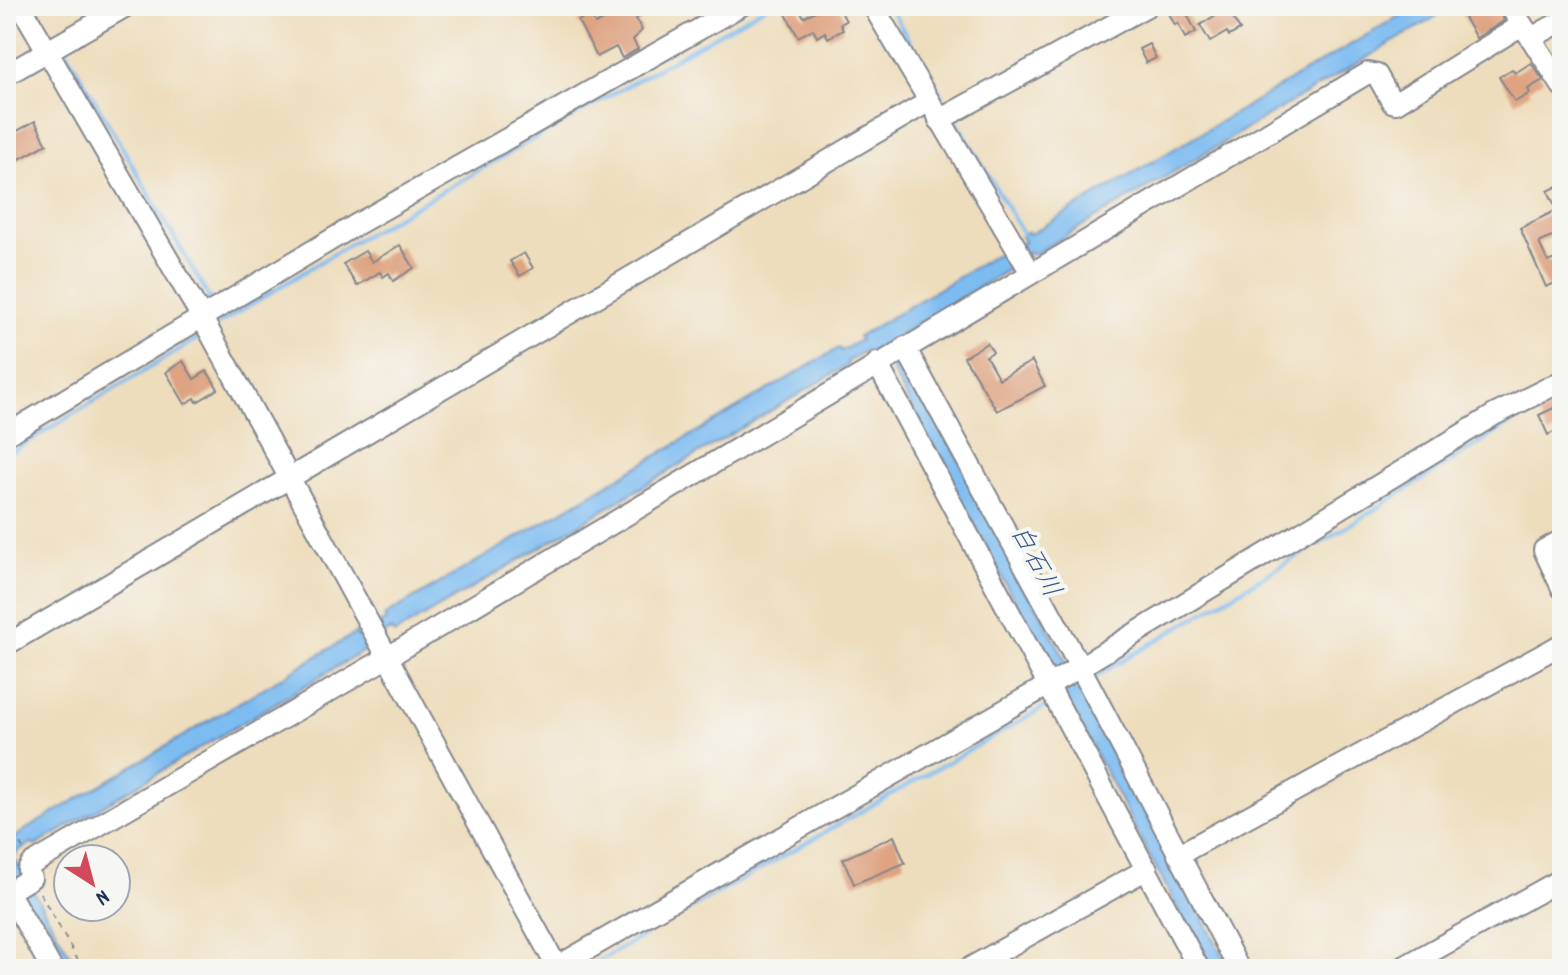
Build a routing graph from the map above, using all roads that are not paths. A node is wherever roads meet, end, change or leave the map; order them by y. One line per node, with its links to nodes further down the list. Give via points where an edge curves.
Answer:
1 (21, 6): 9 (street)
2 (126, 6): 9 (street)
3 (740, 6): 15 (street)
4 (873, 6): 12 (street)
5 (1147, 6): 13 (street)
6 (1510, 6): 8 (street)
7 (1562, 21): 8 (street)
8 (1526, 32): 11 (street); 14 (street, via 1396,103 1377,75 1368,73)
9 (48, 51): 10 (street); 15 (street)
10 (6, 75)
11 (1562, 86)
12 (928, 102): 13 (street); 19 (street)
13 (939, 120): 14 (street)
14 (1022, 259): 16 (street)
15 (201, 316): 18 (street); 19 (street)
16 (892, 355): 22 (street); 25 (street); 26 (street)
17 (1562, 381): 25 (street, via 1494,415)
18 (6, 435)
19 (290, 477): 22 (street); 24 (street)
20 (1562, 540): 21 (street, via 1544,550)
21 (1562, 588)
22 (379, 641): 30 (street, via 32,864 31,878); 31 (street)
23 (1562, 644): 27 (street)
24 (6, 645)
25 (1083, 675): 26 (street); 27 (street)
26 (1053, 691): 28 (street); 31 (street)
27 (1178, 855): 35 (street)
28 (1147, 869): 33 (street); 34 (street)
29 (1562, 879): 36 (street)
30 (7, 890): 32 (street)
31 (556, 968)
32 (52, 969)
33 (968, 969)
34 (1199, 969)
35 (1239, 969)
36 (1400, 969)

